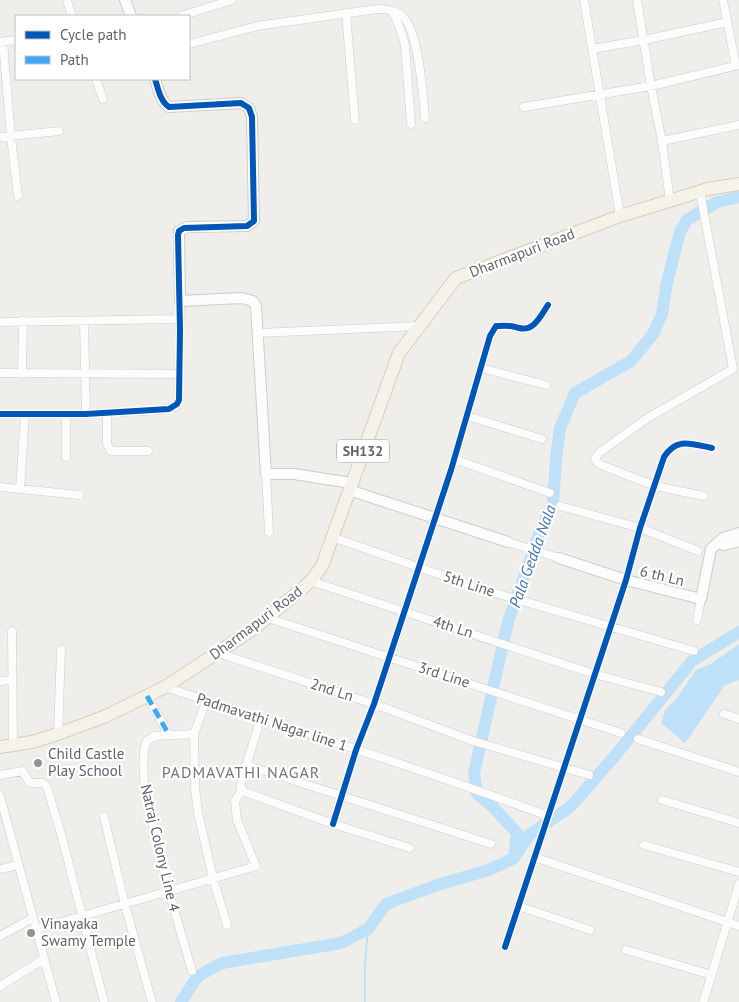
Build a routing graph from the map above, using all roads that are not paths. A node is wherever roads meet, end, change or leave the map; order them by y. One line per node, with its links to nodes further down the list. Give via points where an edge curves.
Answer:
1 (66, 0): 9 (street)
2 (125, 0): 10 (street)
3 (232, 0): 11 (street)
4 (584, 0): 17 (street)
5 (637, 0): 14 (street)
6 (723, 0): 12 (street)
7 (392, 11): 8 (street, via 377,9); 25 (street, via 400,14 409,25 418,54); 27 (street, via 405,45)
8 (346, 14): 16 (street, via 257,26); 26 (street)
9 (72, 15)
10 (131, 15)
11 (184, 15)
12 (727, 22): 14 (street); 18 (street)
13 (15, 40): 15 (street)
14 (644, 40): 17 (street); 21 (street)
15 (2, 42): 30 (street)
16 (190, 44)
17 (592, 49): 22 (street)
18 (738, 65): 21 (street)
19 (97, 80): 23 (street)
20 (155, 80): 38 (street, via 162,99 169,106 241,103 249,108 252,117 254,221 247,226 179,231)
21 (651, 86): 22 (street); 32 (street)
22 (600, 95): 24 (street); 37 (street)
23 (103, 99)
24 (524, 107)
25 (425, 118)
26 (355, 120)
27 (412, 124)
28 (739, 125): 32 (street)
29 (59, 131): 30 (street)
30 (11, 137): 31 (street); 35 (street)
31 (0, 138)
32 (662, 141): 36 (street)
33 (739, 184): 34 (main road, Dharmapuri Road / SH132)
34 (700, 192): 36 (main road, Dharmapuri Road / SH132); 65 (street, via 733,369 646,419 595,458 601,464)
35 (18, 196)
36 (670, 201): 37 (main road, Dharmapuri Road / SH132)
37 (620, 216): 44 (main road, Dharmapuri Road / SH132, via 456,278)
38 (180, 301): 40 (street); 45 (street, via 241,298 253,301)
39 (548, 305): 46 (street, via 530,327 496,326)
40 (179, 319): 42 (street); 50 (street)
41 (23, 321): 42 (street); 43 (street); 48 (street)
42 (84, 321): 49 (street)
43 (0, 322)
44 (420, 326): 45 (street); 64 (main road, Dharmapuri Road / SH132, via 399,354)
45 (258, 333): 63 (street)
46 (481, 368): 51 (street); 57 (street)
47 (0, 373): 48 (street)
48 (22, 374): 49 (street)
49 (86, 374): 50 (street); 56 (street)
50 (179, 374): 52 (street, via 175,407)
51 (546, 385)
52 (107, 413): 56 (street); 60 (street, via 107,444 111,451)
53 (0, 414): 54 (street)
54 (25, 414): 55 (street); 67 (street)
55 (66, 414): 56 (street); 61 (street)
56 (86, 414)
57 (467, 416): 58 (street); 62 (street)
58 (542, 439)
59 (712, 448): 65 (street, via 686,443 670,448)
60 (148, 451)
61 (66, 456)
62 (454, 459): 68 (street); 72 (street)
63 (266, 474): 64 (street, 6 th Ln, via 294,474); 74 (street)
64 (350, 486): 72 (street, 6 th Ln); 76 (main road, Dharmapuri Road / SH132)
65 (655, 486): 70 (street); 73 (street)
66 (0, 487): 67 (street)
67 (20, 489): 69 (street)
68 (550, 493)
69 (79, 495)
70 (704, 496)
71 (560, 506): 73 (street)
72 (436, 518): 78 (street, 6 th Ln); 82 (street)
73 (640, 528): 80 (street); 83 (street)
74 (269, 532)
75 (739, 533): 79 (street, via 722,538)
76 (332, 538): 82 (street, 5th Line); 84 (main road, Dharmapuri Road / SH132, via 322,566)
77 (739, 541): 79 (street, via 724,545)
78 (508, 542): 81 (street, 6 th Ln)
79 (718, 543): 85 (street, via 711,548)
80 (698, 551)
81 (559, 558): 83 (street, 6 th Ln)
82 (419, 568): 86 (street); 89 (street, 5th Line)
83 (626, 580): 85 (street, 6 th Ln); 89 (street)
84 (311, 581): 86 (street, 4th Ln); 87 (main road, Dharmapuri Road / SH132)
85 (702, 599): 88 (street)
86 (405, 611): 94 (street); 95 (street, 4th Ln)
87 (268, 618): 93 (main road, Dharmapuri Road / SH132); 94 (street, 3rd Line)
88 (697, 620)
89 (611, 626): 92 (street, 5th Line); 95 (street)
90 (12, 630): 96 (street)
91 (61, 650): 108 (street)
92 (694, 651)
93 (218, 652): 98 (main road, Dharmapuri Road / SH132); 102 (street, 2nd Ln)
94 (390, 657): 102 (street); 106 (street, 3rd Line)
95 (594, 674): 99 (street, 4th Ln); 106 (street)
96 (12, 680): 97 (street); 112 (street)
97 (0, 681)
98 (166, 687): 100 (main road, Dharmapuri Road / SH132); 101 (street, Padmavathi Nagar line 1)
99 (661, 692)
100 (147, 696): 108 (main road, Dharmapuri Road / SH132); 110 (street)
101 (206, 701): 104 (street, Padmavathi Nagar line 1); 109 (street)
102 (374, 704): 113 (street); 115 (street, 2nd Ln, via 473,741)
103 (724, 714): 105 (street)
104 (261, 717): 113 (street, Padmavathi Nagar line 1); 114 (street)
105 (739, 719)
106 (580, 720): 107 (street, 3rd Line); 115 (street)
107 (621, 733)
108 (58, 734): 112 (main road, Dharmapuri Road / SH132)
109 (194, 734): 110 (street, Natraj Colony Line 4); 134 (street, via 198,813)
110 (169, 735): 136 (street, Natraj Colony Line 4, via 155,736 145,744 144,783)
111 (638, 739): 116 (street)
112 (6, 746)
113 (356, 750): 120 (street); 123 (street, Padmavathi Nagar line 1)
114 (246, 765): 119 (street); 120 (street)
115 (563, 768): 118 (street, 2nd Ln); 123 (street)
116 (739, 772)
117 (0, 775): 139 (street, via 22,771 30,783 43,783 47,787)
118 (589, 775)
119 (242, 790): 126 (street); 134 (street, via 235,801 237,820 256,866)
120 (342, 795): 126 (street); 127 (street)
121 (0, 796): 131 (street)
122 (662, 800): 125 (street)
123 (548, 816): 130 (street)
124 (104, 817): 137 (street)
125 (739, 823)
126 (333, 824): 129 (street)
127 (491, 844)
128 (644, 845): 133 (street)
129 (410, 848)
130 (534, 857): 138 (street); 141 (street)
131 (19, 865): 132 (street); 140 (street)
132 (0, 869)
133 (739, 872)
134 (213, 878): 136 (street); 142 (street)
135 (739, 884): 141 (street)
136 (168, 892): 137 (street); 150 (street, Natraj Colony Line 4)
137 (125, 905): 139 (street); 156 (street)
138 (518, 906): 145 (street); 147 (street)
139 (83, 917): 144 (street); 155 (street)
140 (33, 918): 144 (street); 146 (street)
141 (727, 922): 143 (street); 151 (street)
142 (227, 925)
143 (739, 926)
144 (37, 929): 149 (street)
145 (590, 930)
146 (0, 936)
147 (505, 947)
148 (626, 950): 151 (street)
149 (44, 959): 152 (street); 154 (street)
150 (192, 971)
151 (712, 975): 153 (street)
152 (0, 986)
153 (704, 1000)
154 (56, 1002)
155 (104, 1002)
156 (152, 1002)

